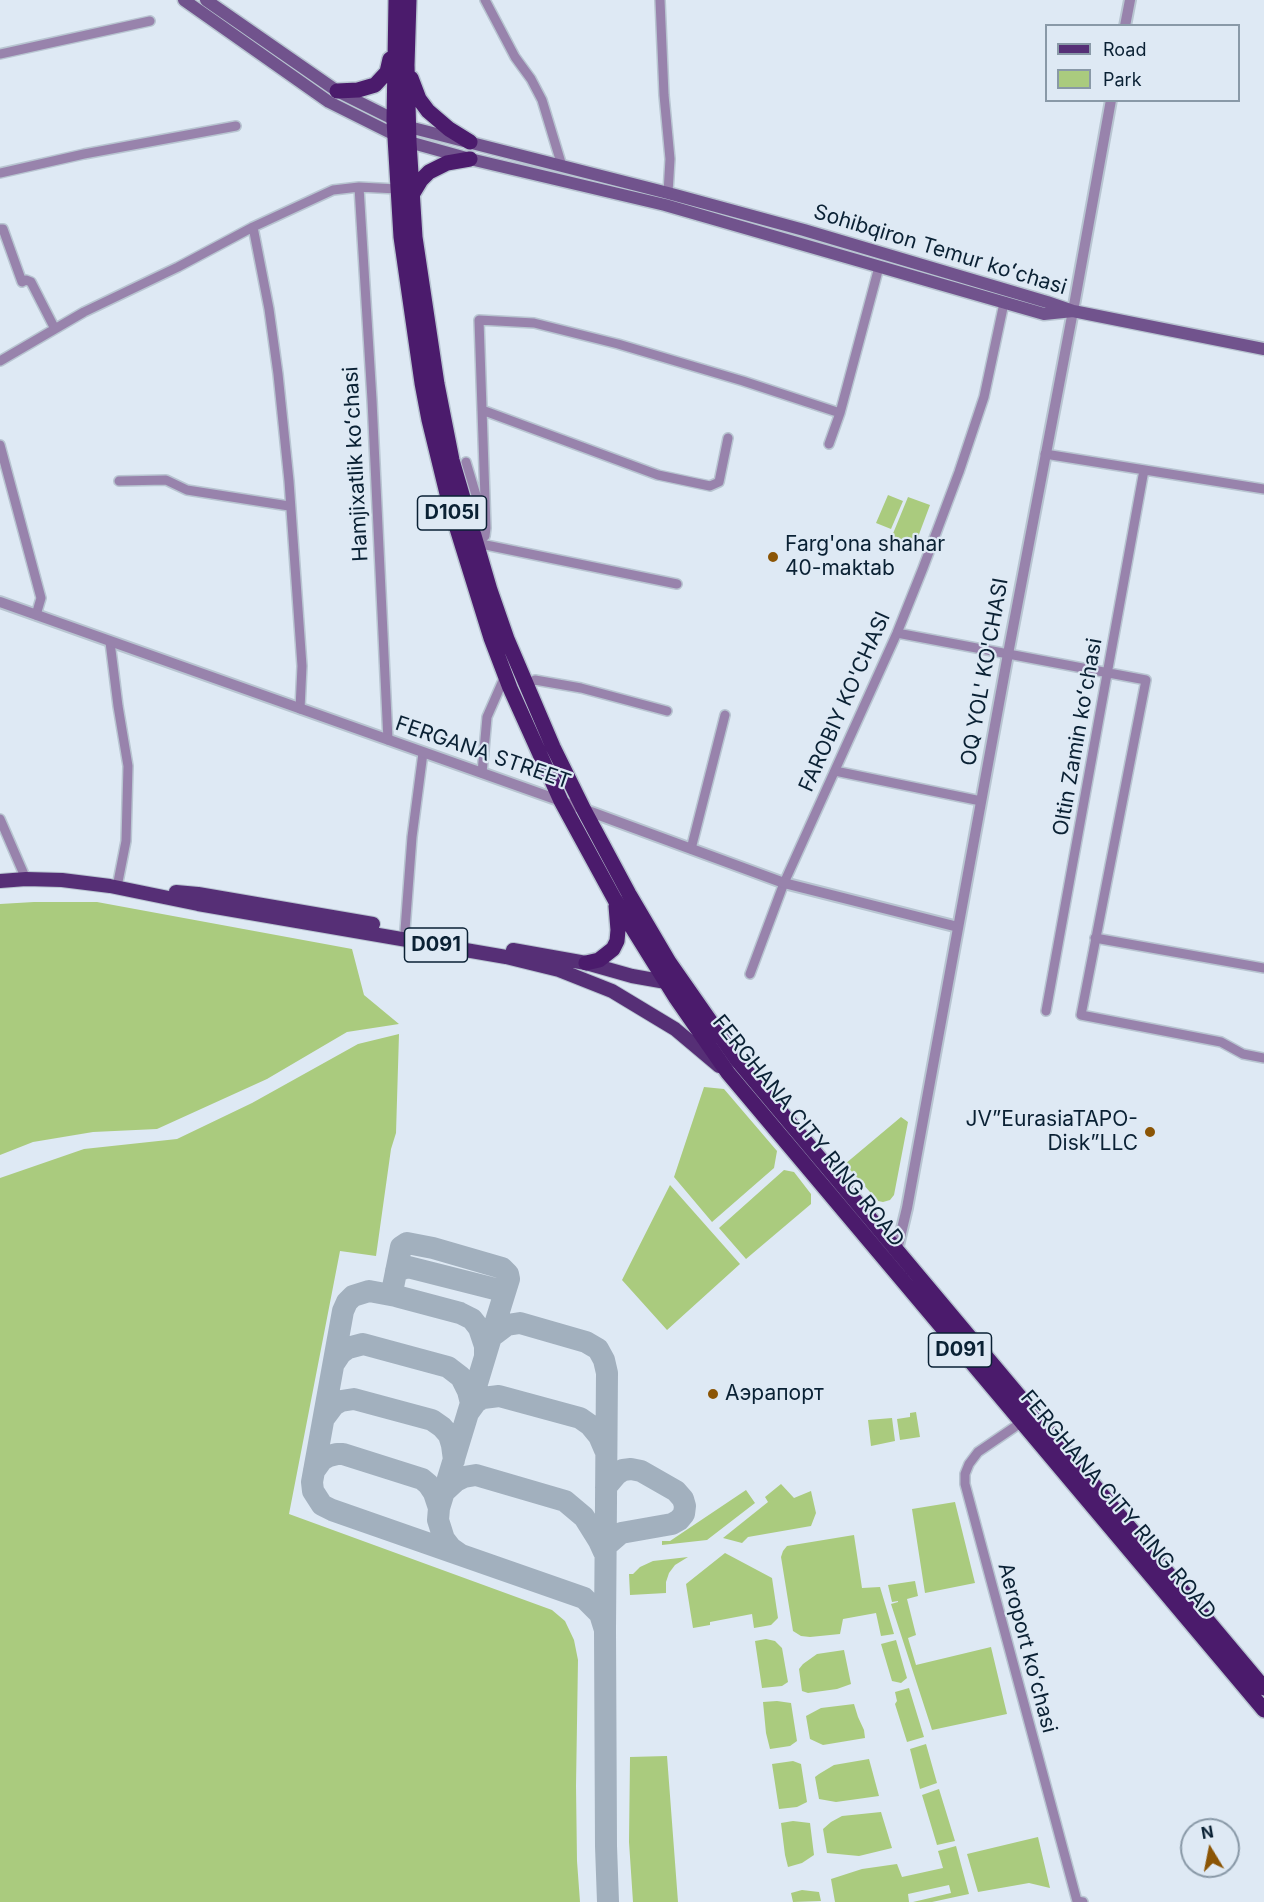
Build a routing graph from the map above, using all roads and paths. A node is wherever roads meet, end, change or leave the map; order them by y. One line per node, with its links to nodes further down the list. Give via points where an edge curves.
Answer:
1 (183, 0): 16 (main road, via 329,102)
2 (206, 0): 13 (main road)
3 (396, 0): 10 (highway, FERGHANA CITY RING ROAD / D105l)
4 (409, 0): 12 (highway, FERGHANA CITY RING ROAD / D105l)
5 (485, 0): 20 (street, via 542,100)
6 (660, 0): 24 (street, via 670,159)
7 (1130, 0): 9 (street)
8 (150, 21): 11 (street)
9 (1125, 24)
10 (394, 44): 13 (highway, via 387,72 375,85); 16 (highway, FERGHANA CITY RING ROAD / D105l)
11 (0, 54)
12 (407, 65): 17 (highway, FERGHANA CITY RING ROAD / D105l); 18 (highway, via 419,99 428,111)
13 (337, 91): 16 (main road)
14 (1111, 102): 30 (street, OQ YOL' KO'CHASI)
15 (236, 126): 21 (street)
16 (394, 128): 17 (main road); 23 (highway, FERGHANA CITY RING ROAD / D105l)
17 (409, 134): 18 (main road, Sohibqiron Temur koʻchasi); 19 (main road, Sohibqiron Temur koʻchasi); 25 (highway, FERGHANA CITY RING ROAD / D105l)
18 (470, 142): 20 (main road, Sohibqiron Temur koʻchasi)
19 (470, 159): 25 (highway, via 447,163 429,172); 28 (main road, Sohibqiron Temur koʻchasi, via 665,205)
20 (562, 166): 24 (main road, Sohibqiron Temur koʻchasi)
21 (0, 173)
22 (358, 187): 23 (street); 26 (street, via 333,190); 59 (street, Hamjixatlik koʻchasi)
23 (397, 189): 54 (highway, FERGHANA CITY RING ROAD / D105l, via 429,420 462,548)
24 (668, 193): 30 (main road, Sohibqiron Temur koʻchasi)
25 (412, 195): 46 (highway, FERGHANA CITY RING ROAD / D105l, via 421,282 443,418)
26 (253, 227): 31 (street); 44 (street, via 277,363)
27 (0, 229): 31 (street, via 22,282 31,282)
28 (879, 267): 29 (main road, Sohibqiron Temur koʻchasi); 35 (street)
29 (1004, 303): 30 (main road, Sohibqiron Temur koʻchasi, via 1044,314); 50 (street, FAROBIY KO'CHASI, via 984,397)
30 (1073, 311): 32 (main road); 39 (street, OQ YOL' KO'CHASI)
31 (55, 328): 33 (street)
32 (1264, 350)
33 (0, 361)
34 (482, 410): 35 (street, via 478,320 534,323 608,341); 36 (street, via 658,475 710,486 719,482); 45 (street)
35 (840, 413): 37 (street)
36 (728, 438)
37 (829, 444)
38 (0, 445): 49 (street, via 41,598)
39 (1045, 454): 41 (street); 52 (street, OQ YOL' KO'CHASI)
40 (466, 462): 45 (street)
41 (1144, 470): 43 (street); 53 (street, Oltin Zamin koʻchasi)
42 (118, 481): 44 (street, via 166,480 186,490)
43 (1264, 489)
44 (290, 506): 56 (street, via 302,666)
45 (486, 528): 46 (street, via 485,536)
46 (476, 543): 47 (street); 55 (highway, FERGHANA CITY RING ROAD / D105l)
47 (677, 584)
48 (0, 602): 49 (street, FERGANA STREET)
49 (36, 615): 51 (street, FERGANA STREET)
50 (897, 633): 52 (street); 61 (street, FAROBIY KO'CHASI)
51 (110, 642): 56 (street, FERGANA STREET); 71 (street, via 128,765 126,841)
52 (1008, 654): 53 (street); 64 (street, OQ YOL' KO'CHASI)
53 (1108, 673): 75 (street, via 1146,680); 81 (street, Oltin Zamin koʻchasi)
54 (505, 676): 62 (street, via 487,717); 63 (highway, FERGHANA CITY RING ROAD / D105l)
55 (526, 685): 57 (street, via 535,680 569,686); 65 (highway, FERGHANA CITY RING ROAD / D105l)
56 (300, 709): 59 (street, FERGANA STREET)
57 (667, 711)
58 (725, 715): 67 (street)
59 (388, 740): 60 (street, FERGANA STREET)
60 (423, 753): 62 (street, FERGANA STREET); 74 (street)
61 (835, 771): 64 (street); 70 (street, FAROBIY KO'CHASI)
62 (482, 773): 63 (street, FERGANA STREET)
63 (561, 801): 65 (street, FERGANA STREET); 72 (highway, FERGHANA CITY RING ROAD / D105l)
64 (981, 801): 73 (street, OQ YOL' KO'CHASI)
65 (584, 810): 67 (street, FERGANA STREET); 79 (highway, FERGHANA CITY RING ROAD / D105l, via 635,904)
66 (0, 819): 68 (street)
67 (691, 849): 70 (street, FERGANA STREET)
68 (26, 879): 69 (main road, D091); 71 (main road, D091)
69 (0, 881)
70 (784, 883): 73 (street, FERGANA STREET); 78 (street, FAROBIY KO'CHASI)
71 (117, 887): 74 (main road, D091, via 198,894); 83 (main road, D091, via 559,970 612,991 675,1029)
72 (615, 900): 76 (highway, via 617,941 598,960); 80 (highway, FERGHANA CITY RING ROAD / D105l)
73 (958, 927): 84 (street, OQ YOL' KO'CHASI)
74 (405, 930): 76 (main road, D091)
75 (1095, 938): 77 (street); 82 (street, via 1082,1015 1221,1042 1243,1054)
76 (586, 963): 80 (main road, D091)
77 (1264, 968)
78 (750, 974)
79 (683, 980): 80 (main road, D091); 84 (highway, FERGHANA CITY RING ROAD / D091, via 738,1061)
80 (666, 982): 83 (highway, FERGHANA CITY RING ROAD / D091)
81 (1046, 1011)
82 (1264, 1058)
83 (728, 1073): 84 (highway, FERGHANA CITY RING ROAD / D091)
84 (893, 1258): 85 (highway, FERGHANA CITY RING ROAD / D091); 86 (highway, FERGHANA CITY RING ROAD / D091)
85 (1022, 1422): 87 (highway, FERGHANA CITY RING ROAD / D091); 88 (street, Aeroport koʻchasi, via 978,1452 969,1464 965,1484 1077,1901)
86 (1264, 1688)
87 (1264, 1710)
88 (1083, 1902)

